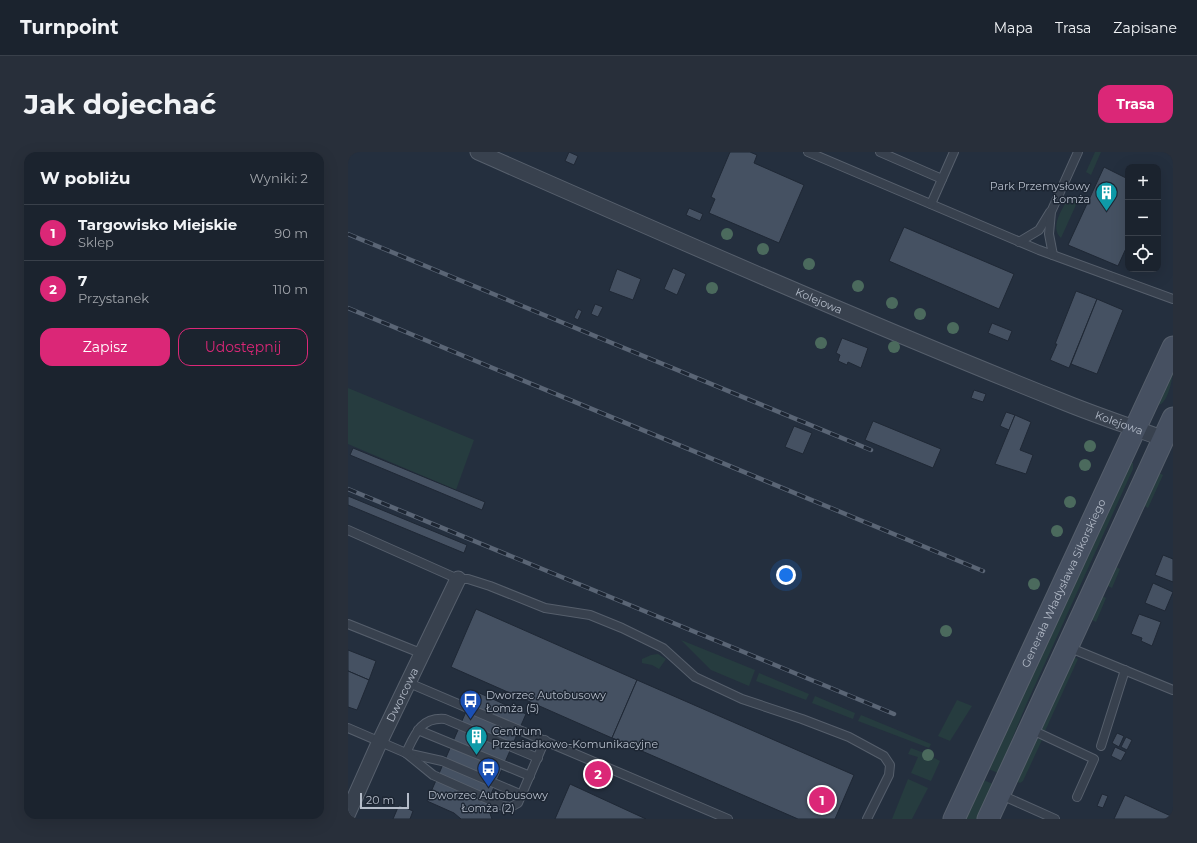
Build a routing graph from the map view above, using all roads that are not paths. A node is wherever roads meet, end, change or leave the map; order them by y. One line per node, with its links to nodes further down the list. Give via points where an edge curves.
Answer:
1 (478, 152): 14 (street, Kolejowa, via 671,237 1067,404)
2 (808, 152): 7 (lane)
3 (880, 152): 6 (lane)
4 (954, 152): 6 (lane)
5 (1078, 152): 8 (lane)
6 (942, 178): 7 (lane)
7 (931, 204): 9 (lane)
8 (1051, 212): 9 (lane, via 1039,230); 10 (lane, via 1049,234)
9 (1019, 242): 10 (lane)
10 (1053, 255): 11 (lane)
11 (1173, 299)
12 (1173, 347): 14 (main road, Generała Władysława Sikorskiego)
13 (1173, 418): 15 (main road)
14 (1135, 428): 15 (street, Kolejowa); 39 (main road, Generała Władysława Sikorskiego)
15 (1164, 439): 19 (main road)
16 (348, 530): 17 (lane)
17 (458, 579): 20 (street, Dworcowa); 38 (lane, via 468,579 490,586 545,608 590,615 622,628 663,648 695,677 742,699 849,737 884,756 890,765 889,775)
18 (348, 624): 20 (lane)
19 (1067, 647): 21 (lane); 25 (main road)
20 (423, 654): 22 (street, Dworcowa)
21 (1125, 670): 23 (lane); 29 (lane)
22 (409, 683): 27 (lane); 28 (street, Dworcowa)
23 (1173, 690)
24 (348, 728): 28 (lane)
25 (1029, 729): 33 (main road); 35 (lane, via 1094,759)
26 (418, 730): 30 (lane); 31 (lane, via 420,726 432,720 445,718); 32 (lane)
27 (545, 740): 31 (lane); 37 (lane)
28 (380, 741): 30 (lane); 36 (street, Dworcowa)
29 (1101, 746)
30 (406, 753): 34 (lane, via 442,761); 34 (lane, via 434,775 503,806 514,806)
31 (538, 758): 32 (lane)
32 (530, 776): 34 (lane)
33 (999, 794): 40 (main road); 41 (lane)
34 (522, 795)
35 (1076, 797)
36 (348, 813)
37 (728, 819)
38 (867, 819)
39 (954, 819)
40 (988, 819)
41 (1055, 819)

